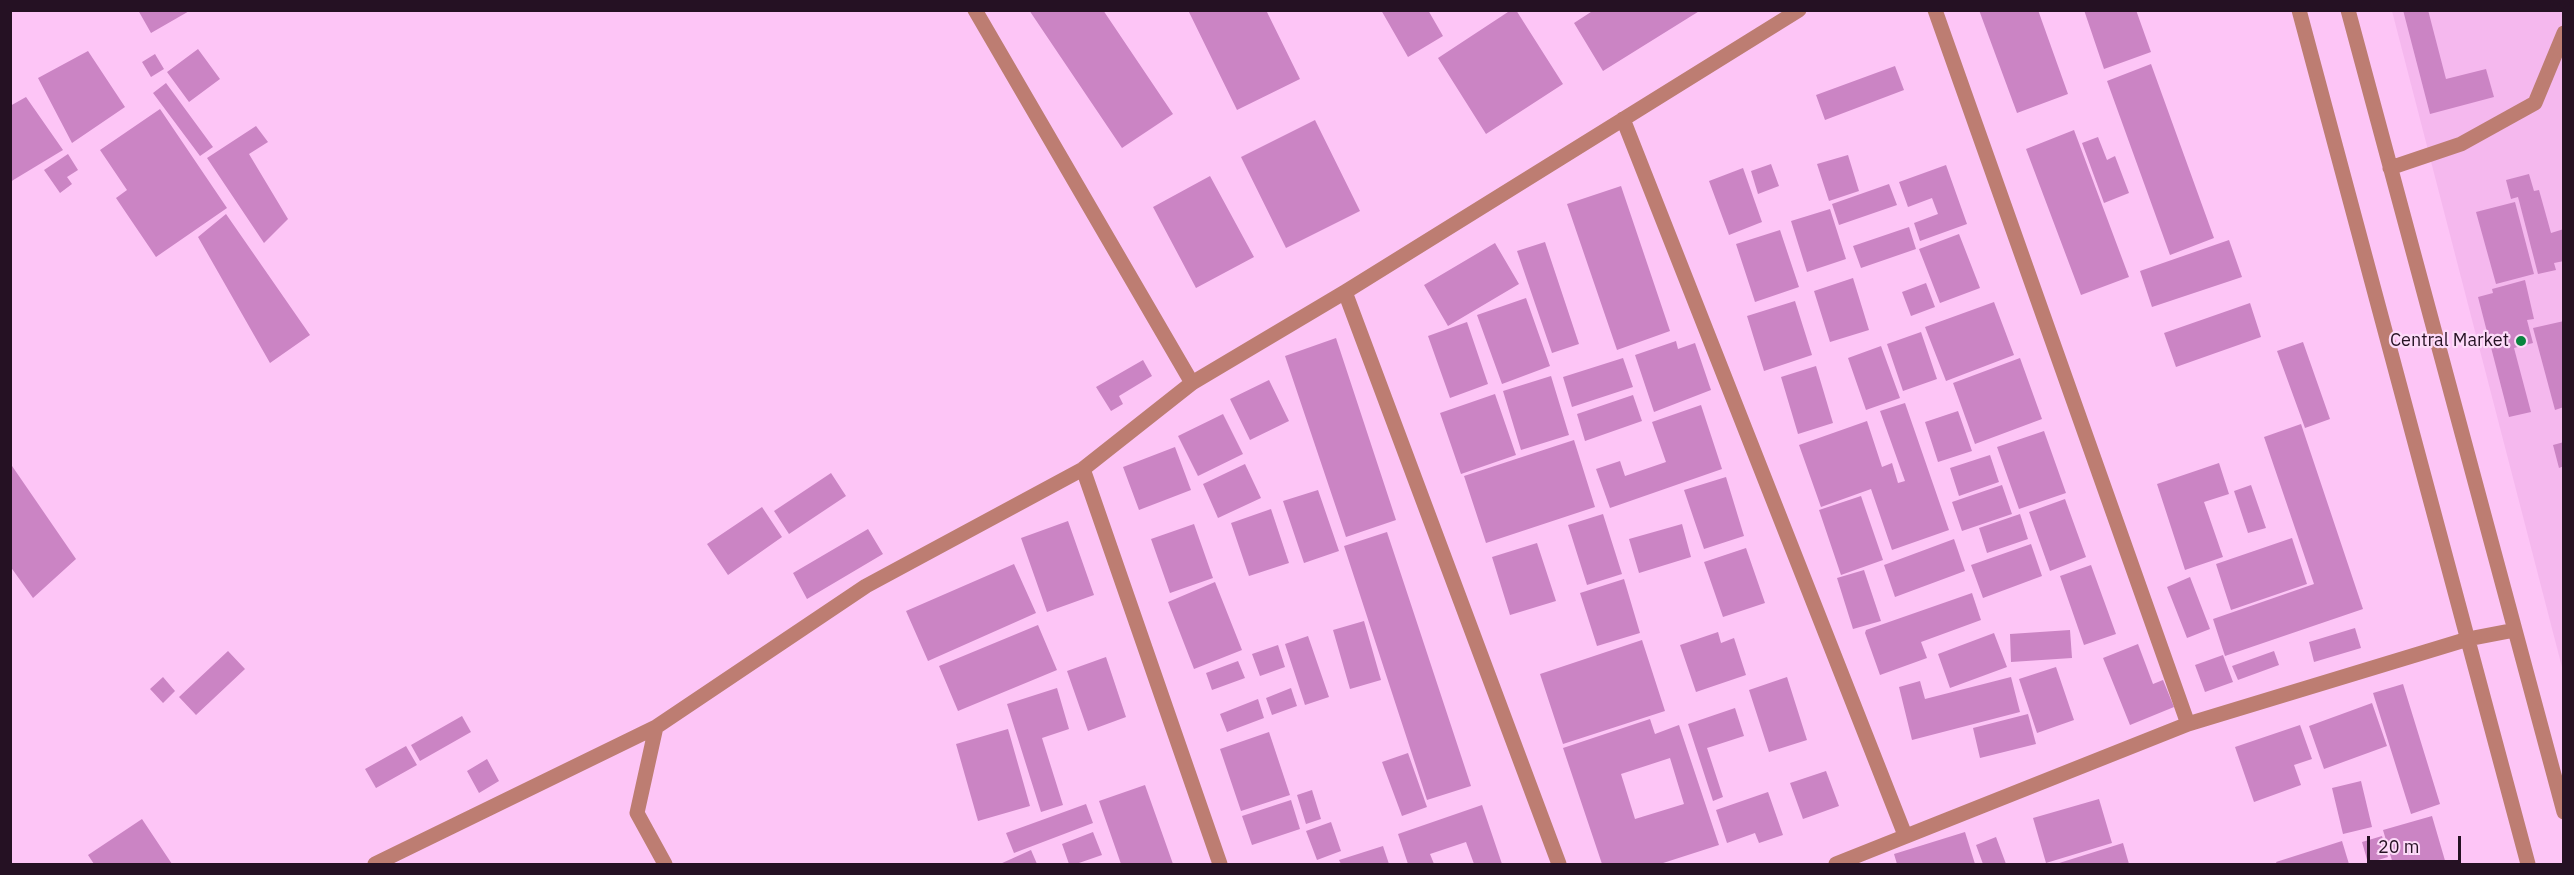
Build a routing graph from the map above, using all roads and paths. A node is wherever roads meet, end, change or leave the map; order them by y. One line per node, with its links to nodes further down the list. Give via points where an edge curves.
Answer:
1 (975, 10): 10 (street)
2 (1799, 10): 7 (street)
3 (1936, 10): 14 (street)
4 (2299, 10): 13 (street)
5 (2348, 10): 8 (street)
6 (2564, 33): 8 (street, via 2535,102 2461,144)
7 (1623, 119): 9 (street); 17 (street)
8 (2390, 168): 12 (street)
9 (1345, 292): 10 (street); 21 (street)
10 (1192, 383): 11 (street)
11 (1083, 469): 15 (street, via 866,586); 20 (street)
12 (2515, 630): 13 (street); 16 (street)
13 (2468, 639): 14 (street); 23 (street)
14 (2188, 724): 17 (street)
15 (656, 727): 18 (street); 19 (street, via 637,813)
16 (2564, 812)
17 (1905, 835): 22 (street)
18 (375, 864)
19 (665, 864)
20 (1220, 864)
21 (1559, 864)
22 (1836, 864)
23 (2528, 864)

